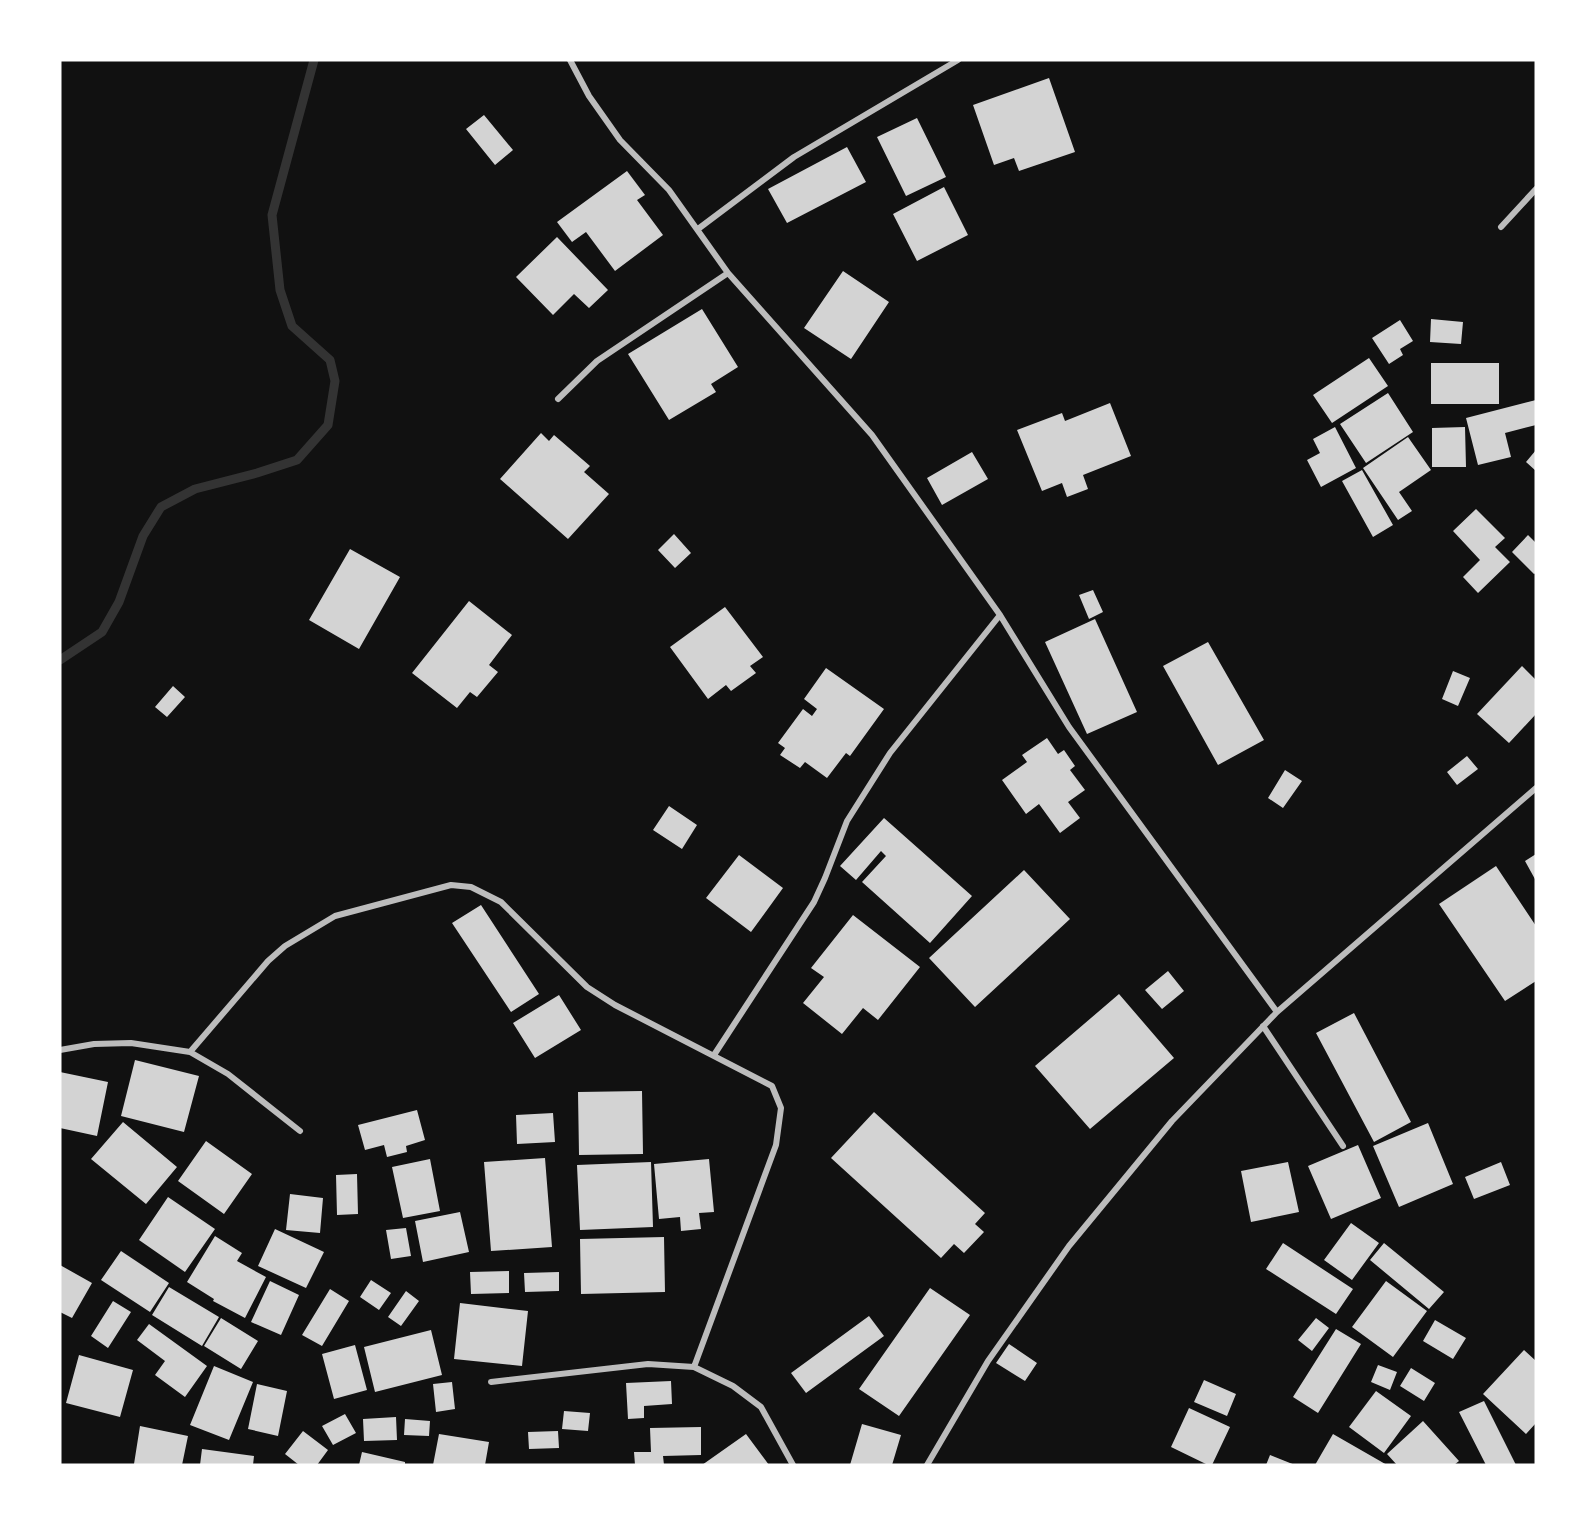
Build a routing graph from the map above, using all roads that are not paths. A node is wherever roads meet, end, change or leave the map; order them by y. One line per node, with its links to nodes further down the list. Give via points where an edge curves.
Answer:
1 (570, 60): 5 (street, via 620,140 669,190)
2 (958, 60): 5 (street, via 794,157)
3 (1536, 189): 4 (street)
4 (1501, 227)
5 (698, 229): 6 (street)
6 (729, 273): 7 (street, via 597,360); 8 (street, via 872,435)
7 (558, 399)
8 (1000, 615): 10 (street, via 1069,727); 14 (street, via 890,753 847,821 814,902)
9 (1536, 788): 10 (street)
10 (1277, 1012): 11 (street)
11 (1263, 1026): 16 (street); 20 (street, via 1172,1121 1069,1246 988,1361)
12 (60, 1050): 13 (street, via 131,1043)
13 (190, 1053): 14 (street, via 285,946 335,916 451,885 471,887 501,902 587,987); 15 (street, via 228,1074)
14 (714, 1055): 17 (street, via 772,1086 781,1108 776,1146)
15 (300, 1131)
16 (1342, 1146)
17 (694, 1367): 18 (street, via 648,1364); 19 (street, via 733,1386 761,1407)
18 (491, 1382)
19 (794, 1465)
20 (927, 1465)

